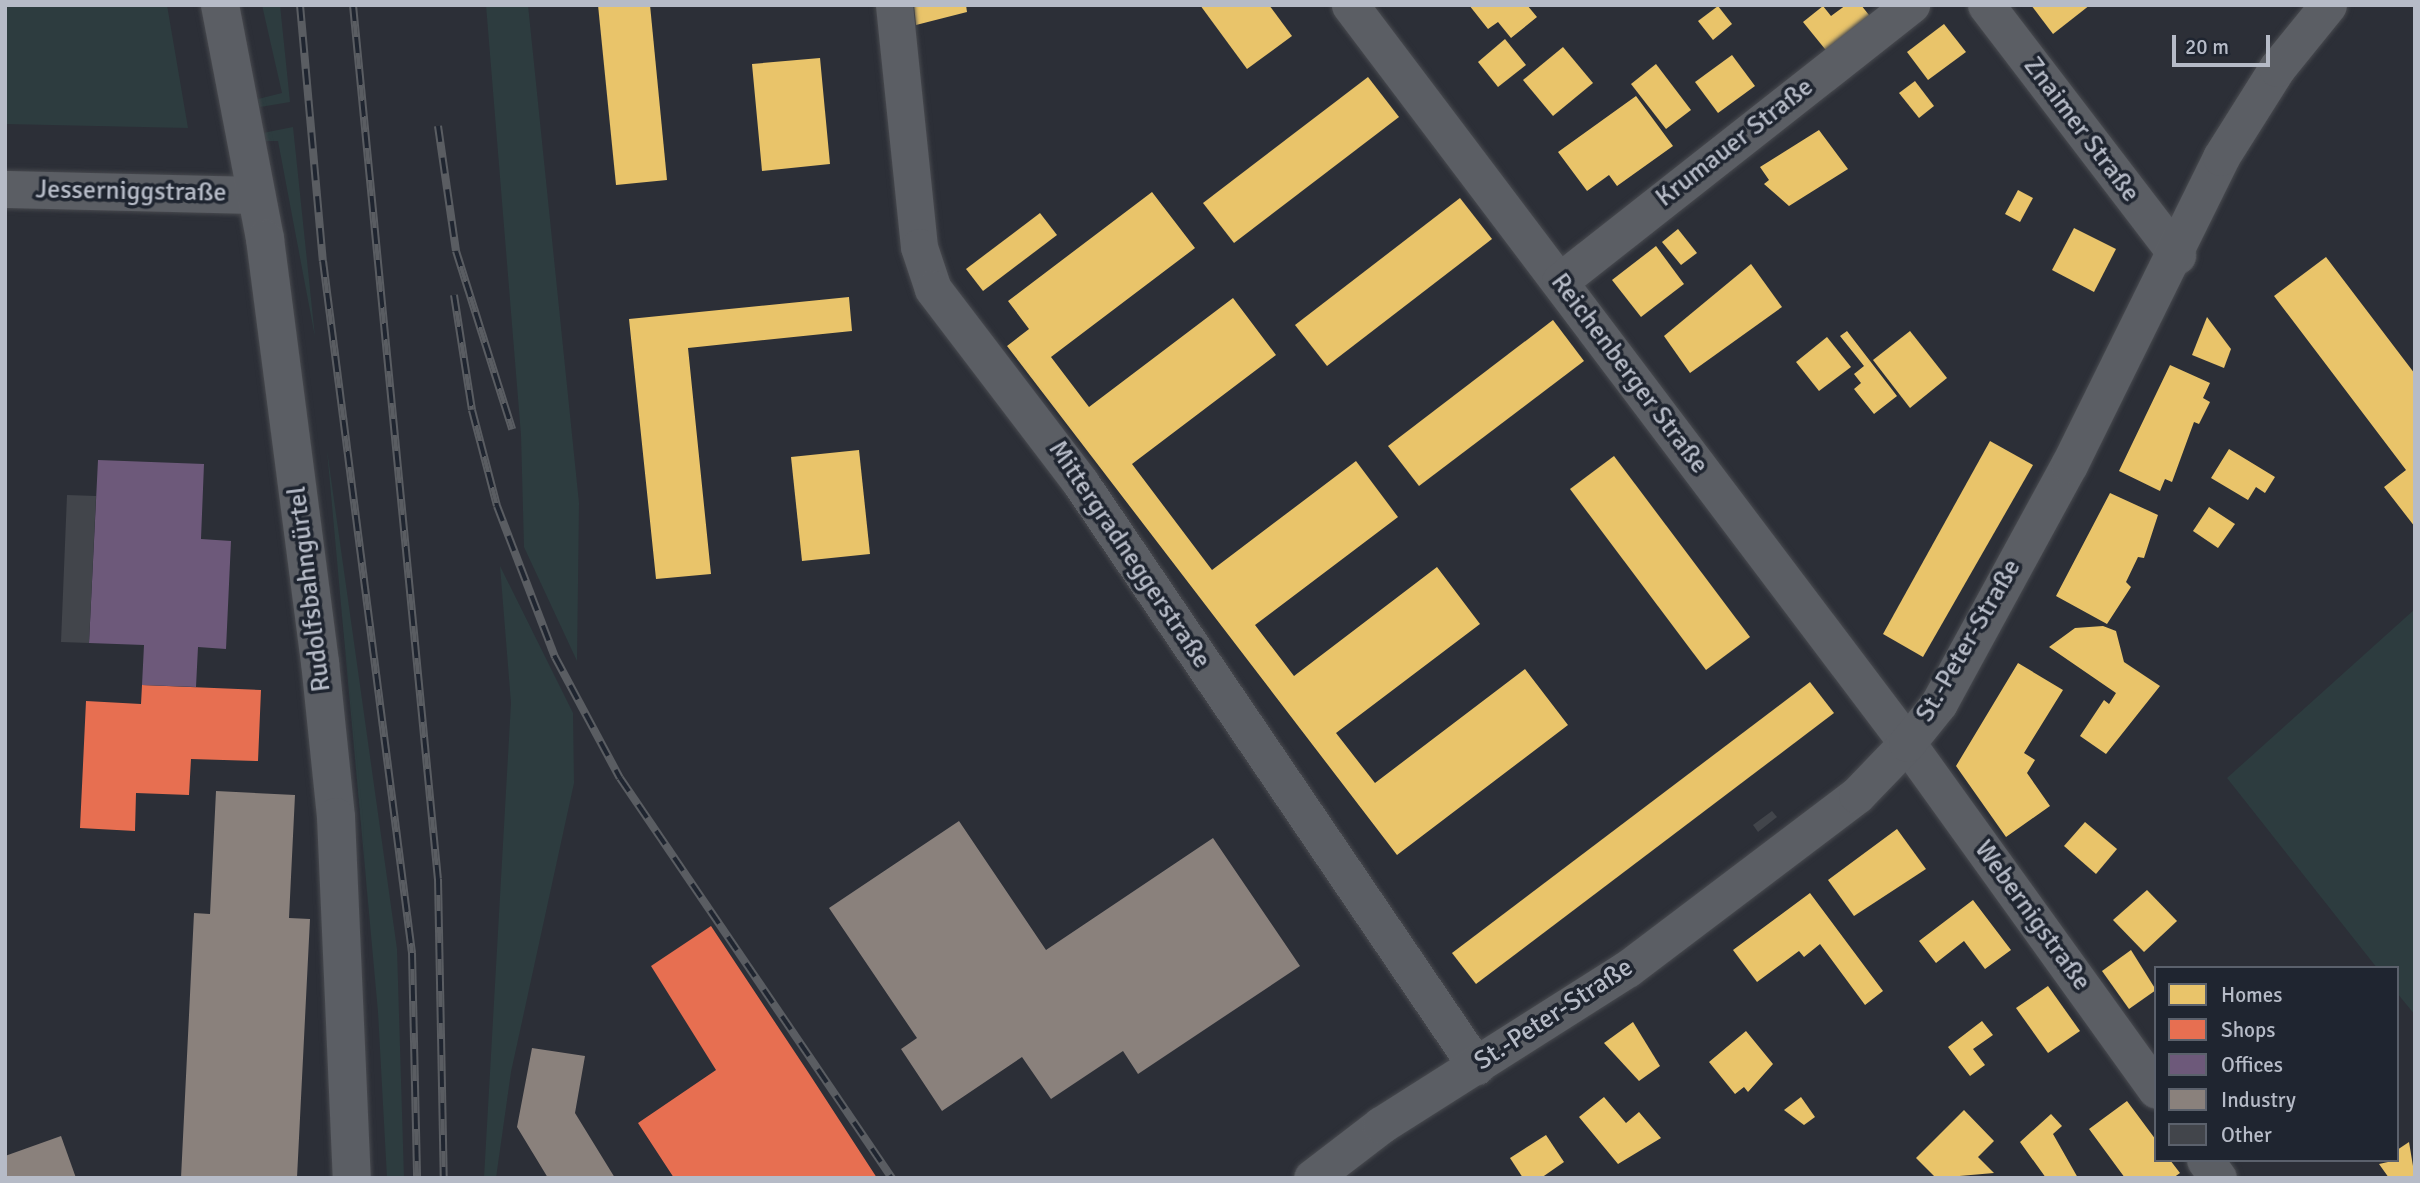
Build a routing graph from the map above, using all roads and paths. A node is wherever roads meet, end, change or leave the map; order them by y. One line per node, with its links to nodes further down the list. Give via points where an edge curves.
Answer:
1 (220, 5): 8 (street, Rudolfsbahngürtel)
2 (894, 5): 12 (street, Mittergradneggerstraße, via 919,247 933,289 1080,482)
3 (1350, 5): 10 (street, Reichenberger Straße)
4 (1911, 5): 10 (street, Krumauer Straße)
5 (1986, 5): 9 (street, Znaimer Straße)
6 (2328, 5): 9 (street, St.-Peter-Straße, via 2239,126)
7 (5, 189): 8 (street, Jesserniggstraße)
8 (256, 195): 16 (street, Rudolfsbahngürtel, via 336,817)
9 (2176, 254): 11 (street, St.-Peter-Straße, via 1939,703)
10 (1560, 281): 11 (street, Reichenberger Straße)
11 (1906, 743): 12 (street, St.-Peter-Straße, via 1857,795 1661,944); 13 (street, Webernigstraße)
12 (1476, 1066): 15 (street, St.-Peter-Straße)
13 (2154, 1087)
14 (2206, 1162): 17 (street)
15 (1319, 1176)
16 (352, 1178)
17 (2218, 1178)

